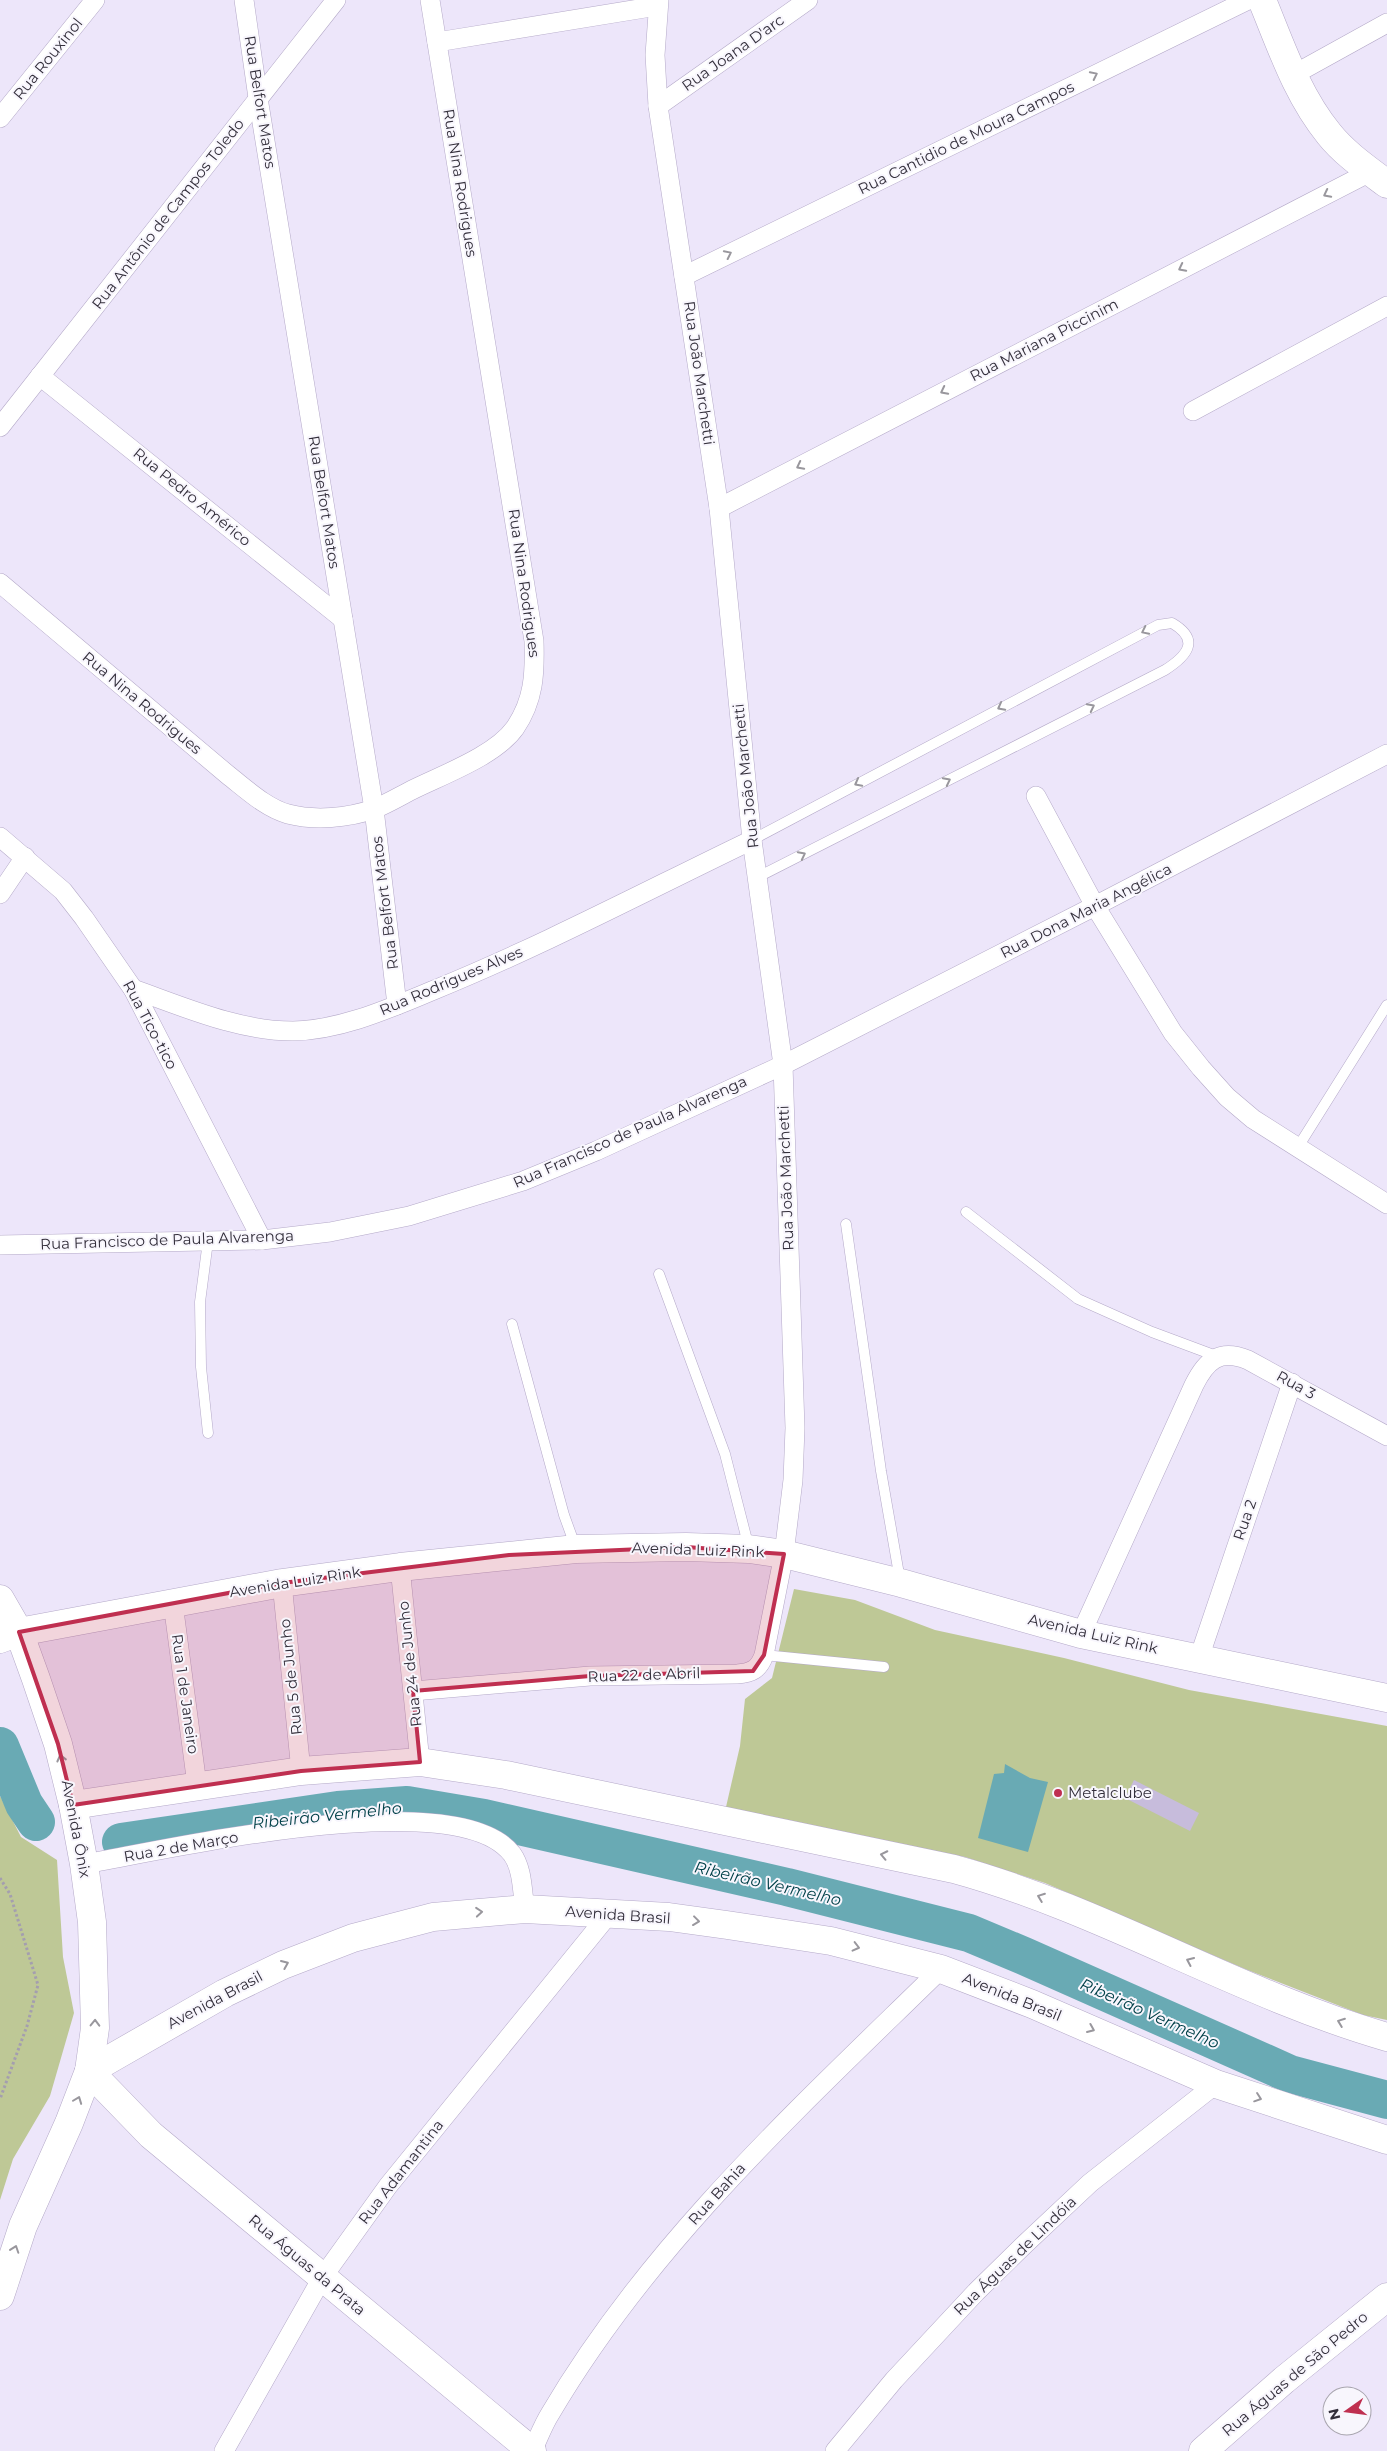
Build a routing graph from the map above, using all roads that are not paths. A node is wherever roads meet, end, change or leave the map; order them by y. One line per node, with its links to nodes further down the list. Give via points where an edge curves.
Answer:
1 (95, 0): 14 (street, Rua Rouxinol)
2 (244, 0): 12 (street, Rua Belfort Matos)
3 (336, 0): 12 (street, Rua Antônio de Campos Toledo)
4 (430, 0): 10 (street, Rua Nina Rodrigues)
5 (808, 0): 13 (street, Rua Joana D'arc)
6 (1248, 0): 16 (street, Rua Cantidio de Moura Campos, one-way to 6)
7 (1262, 0): 11 (main road)
8 (658, 3): 10 (street); 13 (street, Rua João Marchetti, via 655,55)
9 (1387, 23): 11 (street)
10 (437, 42): 26 (street, Rua Nina Rodrigues, via 532,617 534,683 530,702 514,730 503,740 464,764)
11 (1293, 75): 15 (main road, via 1329,135)
12 (258, 98): 18 (street, Rua Antônio de Campos Toledo); 23 (street, Rua Belfort Matos)
13 (658, 106): 16 (street, Rua João Marchetti)
14 (0, 118)
15 (1378, 178): 21 (street, Rua Mariana Piccinim, one-way to 21)
16 (684, 276): 21 (street, Rua João Marchetti)
17 (1387, 306): 19 (street)
18 (40, 376): 20 (street, Rua Antônio de Campos Toledo); 23 (street, Rua Pedro Américo)
19 (1193, 411)
20 (0, 427)
21 (719, 508): 28 (street, Rua João Marchetti)
22 (0, 583): 26 (street, Rua Nina Rodrigues, via 261,800 286,814 313,818)
23 (343, 619): 26 (street, Rua Belfort Matos)
24 (1387, 754): 32 (street, Rua Dona Maria Angélica)
25 (1036, 796): 32 (street)
26 (374, 809): 35 (street, Rua Belfort Matos)
27 (0, 837): 29 (street, Rua Tico-tico)
28 (752, 840): 30 (street, Rua João Marchetti); 30 (lane, one-way to 28, via 1165,670 1186,654 1188,640 1174,624 1162,623); 35 (street, Rua Rodrigues Alves, via 479,972)
29 (25, 857): 31 (street); 33 (street, Rua Tico-tico, via 63,892)
30 (758, 876): 36 (street, Rua João Marchetti)
31 (0, 894)
32 (1095, 906): 36 (street, Rua Dona Maria Angélica); 37 (street, via 1173,1032 1201,1068 1226,1097 1253,1119)
33 (133, 989): 35 (street, Rua Rodrigues Alves, via 216,1018 257,1028 284,1030 328,1026); 41 (street, Rua Tico-tico)
34 (1387, 1005): 37 (lane)
35 (397, 1006)
36 (783, 1064): 41 (street, Rua Francisco de Paula Alvarenga, via 523,1181 409,1216 330,1232); 52 (street, Rua João Marchetti, via 795,1428 793,1480)
37 (1298, 1147): 38 (street)
38 (1387, 1204)
39 (966, 1212): 46 (lane, via 1078,1299 1152,1332)
40 (846, 1224): 55 (lane)
41 (262, 1240): 42 (street, Rua Francisco de Paula Alvarenga)
42 (208, 1241): 43 (street, Rua Francisco de Paula Alvarenga); 48 (lane, via 200,1302 201,1367)
43 (0, 1245)
44 (659, 1274): 51 (lane, via 724,1454)
45 (512, 1324): 50 (lane)
46 (1220, 1357): 47 (street, Rua 3, via 1237,1356); 58 (street, via 1203,1368)
47 (1292, 1383): 49 (street, Rua 3); 61 (street, Rua 2)
48 (208, 1433)
49 (1387, 1436)
50 (576, 1549): 51 (main road, Avenida Luiz Rink); 53 (main road, Avenida Luiz Rink)
51 (749, 1549): 52 (main road, Avenida Luiz Rink)
52 (784, 1554): 55 (main road, Avenida Luiz Rink); 60 (street)
53 (400, 1567): 54 (main road, Avenida Luiz Rink); 63 (street, Rua 24 de Junho)
54 (282, 1583): 57 (main road, Avenida Luiz Rink); 66 (street, Rua 5 de Junho)
55 (901, 1583): 58 (main road, Avenida Luiz Rink)
56 (0, 1599): 59 (main road, Avenida Ônix)
57 (173, 1603): 59 (main road, Avenida Luiz Rink); 67 (street, Rua 1 de Janeiro)
58 (1081, 1634): 61 (main road, Avenida Luiz Rink)
59 (9, 1635): 68 (main road, Avenida Ônix, one-way to 59, via 58,1744)
60 (764, 1655): 62 (lane); 63 (street, Rua 22 de Abril, via 756,1669 742,1673 590,1676)
61 (1199, 1658): 64 (main road, Avenida Luiz Rink)
62 (884, 1667)
63 (413, 1691): 65 (street, Rua 24 de Junho)
64 (1387, 1698)
65 (420, 1762): 66 (main road); 73 (main road, one-way to 65, via 1243,1984 1105,1922 1003,1883 954,1869 506,1775)
66 (301, 1771): 67 (main road)
67 (197, 1785): 68 (main road)
68 (73, 1805): 69 (main road, Avenida Ônix)
69 (84, 1864): 70 (street, Rua 2 de Março, via 307,1825 368,1821 458,1825 496,1840 512,1855 520,1873); 74 (main road, Avenida Ônix, one-way to 69, via 95,2028 95,1973)
70 (525, 1909): 71 (main road, Avenida Brasil); 74 (main road, Avenida Brasil, one-way to 70, via 225,1993 283,1965 353,1938 433,1917)
71 (609, 1914): 72 (main road, Avenida Brasil, one-way to 72, via 669,1917 832,1941); 77 (street, Rua Adamantina, via 388,2186)
72 (941, 1968): 75 (main road, Avenida Brasil, one-way to 75); 81 (street, Rua Bahia, via 708,2202 651,2270 583,2363 549,2415)
73 (1387, 2037)
74 (89, 2071): 77 (main road, Rua Águas da Prata, via 152,2135); 78 (main road, one-way to 74, via 23,2226)
75 (1216, 2084): 76 (main road, Avenida Brasil, one-way to 76); 82 (street, Rua Águas de Lindóia, via 1090,2183 1025,2244 894,2380)
76 (1387, 2140)
77 (322, 2278): 80 (street, Rua Adamantina); 81 (main road, Rua Águas da Prata)
78 (0, 2296)
79 (1387, 2297): 83 (main road, Rua Águas de São Pedro)
80 (224, 2451)
81 (532, 2451)
82 (836, 2451)
83 (1203, 2451)

